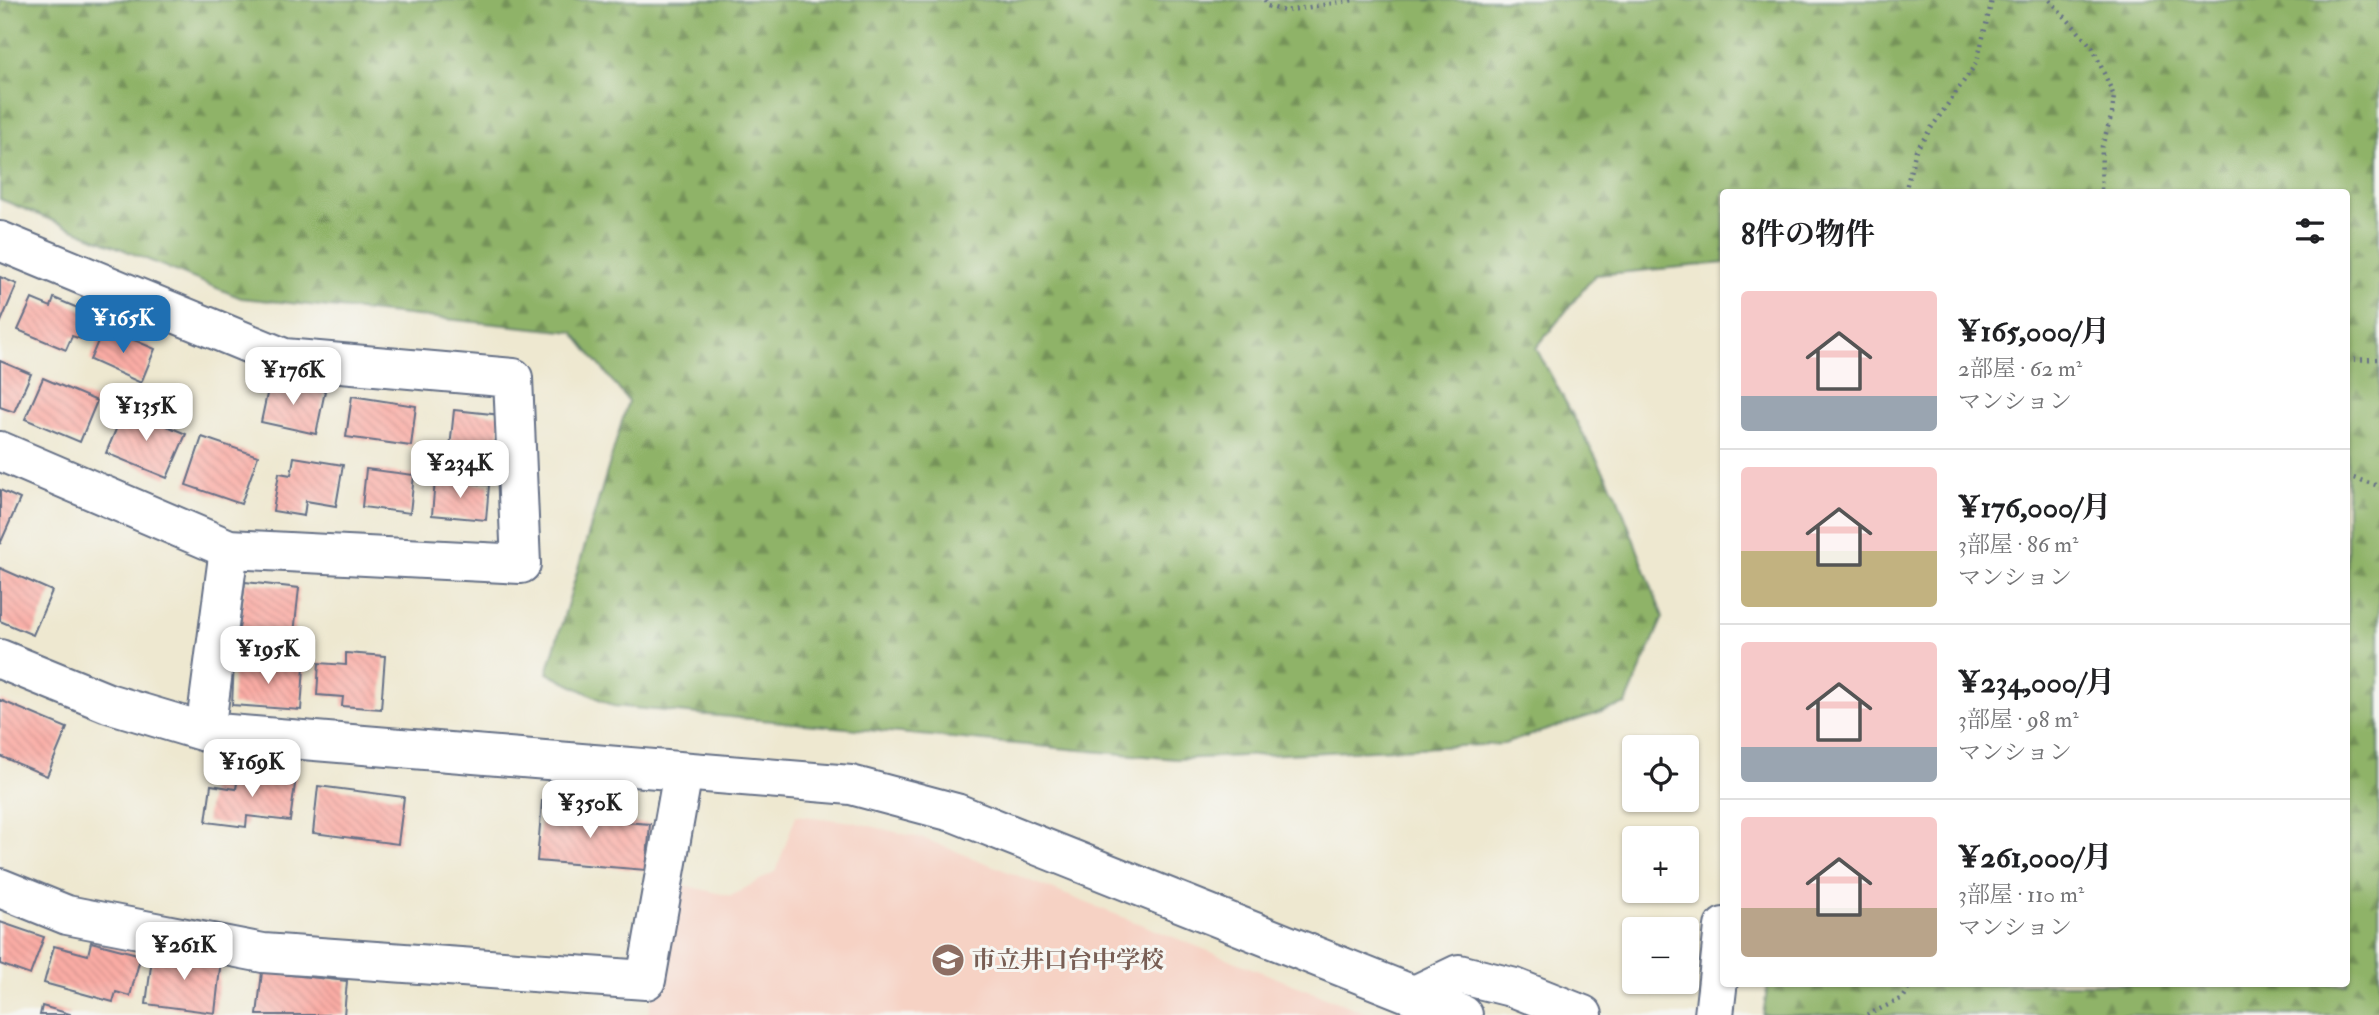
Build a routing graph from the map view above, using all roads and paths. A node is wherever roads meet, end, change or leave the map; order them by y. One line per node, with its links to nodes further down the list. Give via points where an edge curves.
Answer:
1 (1265, 0): 2 (path, via 1267,6 1286,12)
2 (1354, 0)
3 (1992, 0): 5 (path, via 1977,62 1916,150)
4 (2050, 0): 6 (path, via 2093,48 2114,96 2102,146)
5 (1906, 189)
6 (2101, 189)
7 (0, 241): 13 (street, via 284,358 513,378 521,564)
8 (2379, 359): 9 (path)
9 (2350, 360)
10 (0, 451): 13 (street)
11 (2350, 477): 12 (path)
12 (2379, 486)
13 (229, 549): 15 (street)
14 (0, 659): 15 (street, via 108,703)
15 (205, 732): 16 (street)
16 (683, 772): 17 (street, via 646,980 263,953 66,915); 20 (street, via 851,785 956,813)
17 (0, 888)
18 (1720, 962): 23 (street)
19 (1910, 987): 24 (path, via 1903,998)
20 (1415, 995): 21 (street); 22 (street, via 1459,974 1516,988)
21 (1463, 1015)
22 (1583, 1015)
23 (1714, 1015)
24 (1867, 1015)

